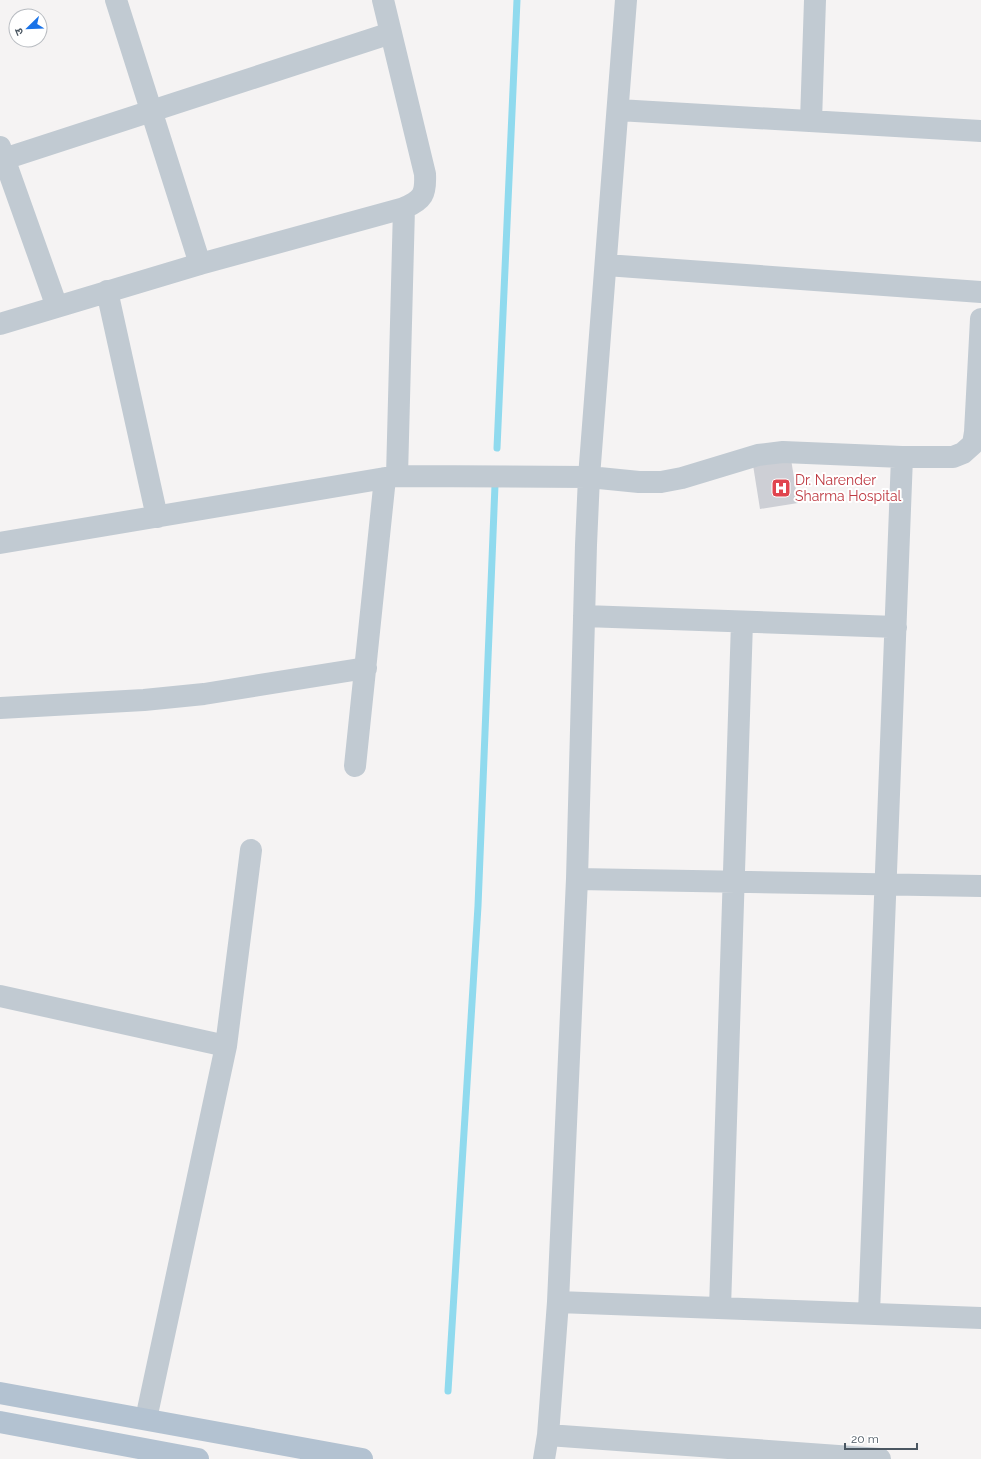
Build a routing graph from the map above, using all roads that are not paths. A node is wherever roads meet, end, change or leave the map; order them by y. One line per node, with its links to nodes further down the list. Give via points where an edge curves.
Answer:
1 (116, 0): 7 (street)
2 (384, 0): 5 (street)
3 (626, 0): 6 (street)
4 (815, 0): 8 (street)
5 (391, 33): 7 (street); 11 (street, via 425,174 424,193 416,203)
6 (618, 110): 8 (street); 13 (street)
7 (152, 111): 10 (street); 12 (street)
8 (810, 121): 9 (street)
9 (981, 131)
10 (2, 153): 16 (street)
11 (404, 208): 12 (street); 20 (street)
12 (200, 264): 14 (street)
13 (606, 265): 15 (street); 21 (street)
14 (107, 291): 16 (street); 22 (street)
15 (981, 292)
16 (57, 307): 18 (street)
17 (981, 319): 19 (street, via 976,432 973,444 963,453 953,457)
18 (0, 324)
19 (902, 457): 21 (street, via 783,452 758,455 661,482); 26 (street)
20 (392, 477): 21 (street); 22 (street); 27 (street)
21 (589, 477): 24 (street)
22 (157, 516): 23 (street)
23 (0, 543)
24 (584, 616): 25 (street); 31 (street)
25 (742, 622): 26 (street); 32 (street)
26 (896, 627): 33 (street)
27 (366, 668): 28 (street, via 204,694); 29 (street)
28 (0, 708)
29 (355, 766)
30 (251, 850): 36 (street)
31 (577, 879): 32 (street); 37 (street)
32 (733, 882): 33 (street); 38 (street)
33 (886, 884): 34 (street); 39 (street)
34 (981, 886)
35 (0, 996): 36 (street)
36 (226, 1046): 42 (street)
37 (558, 1302): 38 (street); 44 (street)
38 (720, 1308): 39 (street)
39 (869, 1313): 40 (street)
40 (981, 1318)
41 (0, 1392): 42 (main road)
42 (146, 1419): 46 (main road)
43 (0, 1422): 45 (main road)
44 (548, 1435): 47 (street); 48 (street)
45 (198, 1459)
46 (362, 1459)
47 (544, 1459)
48 (880, 1459)

